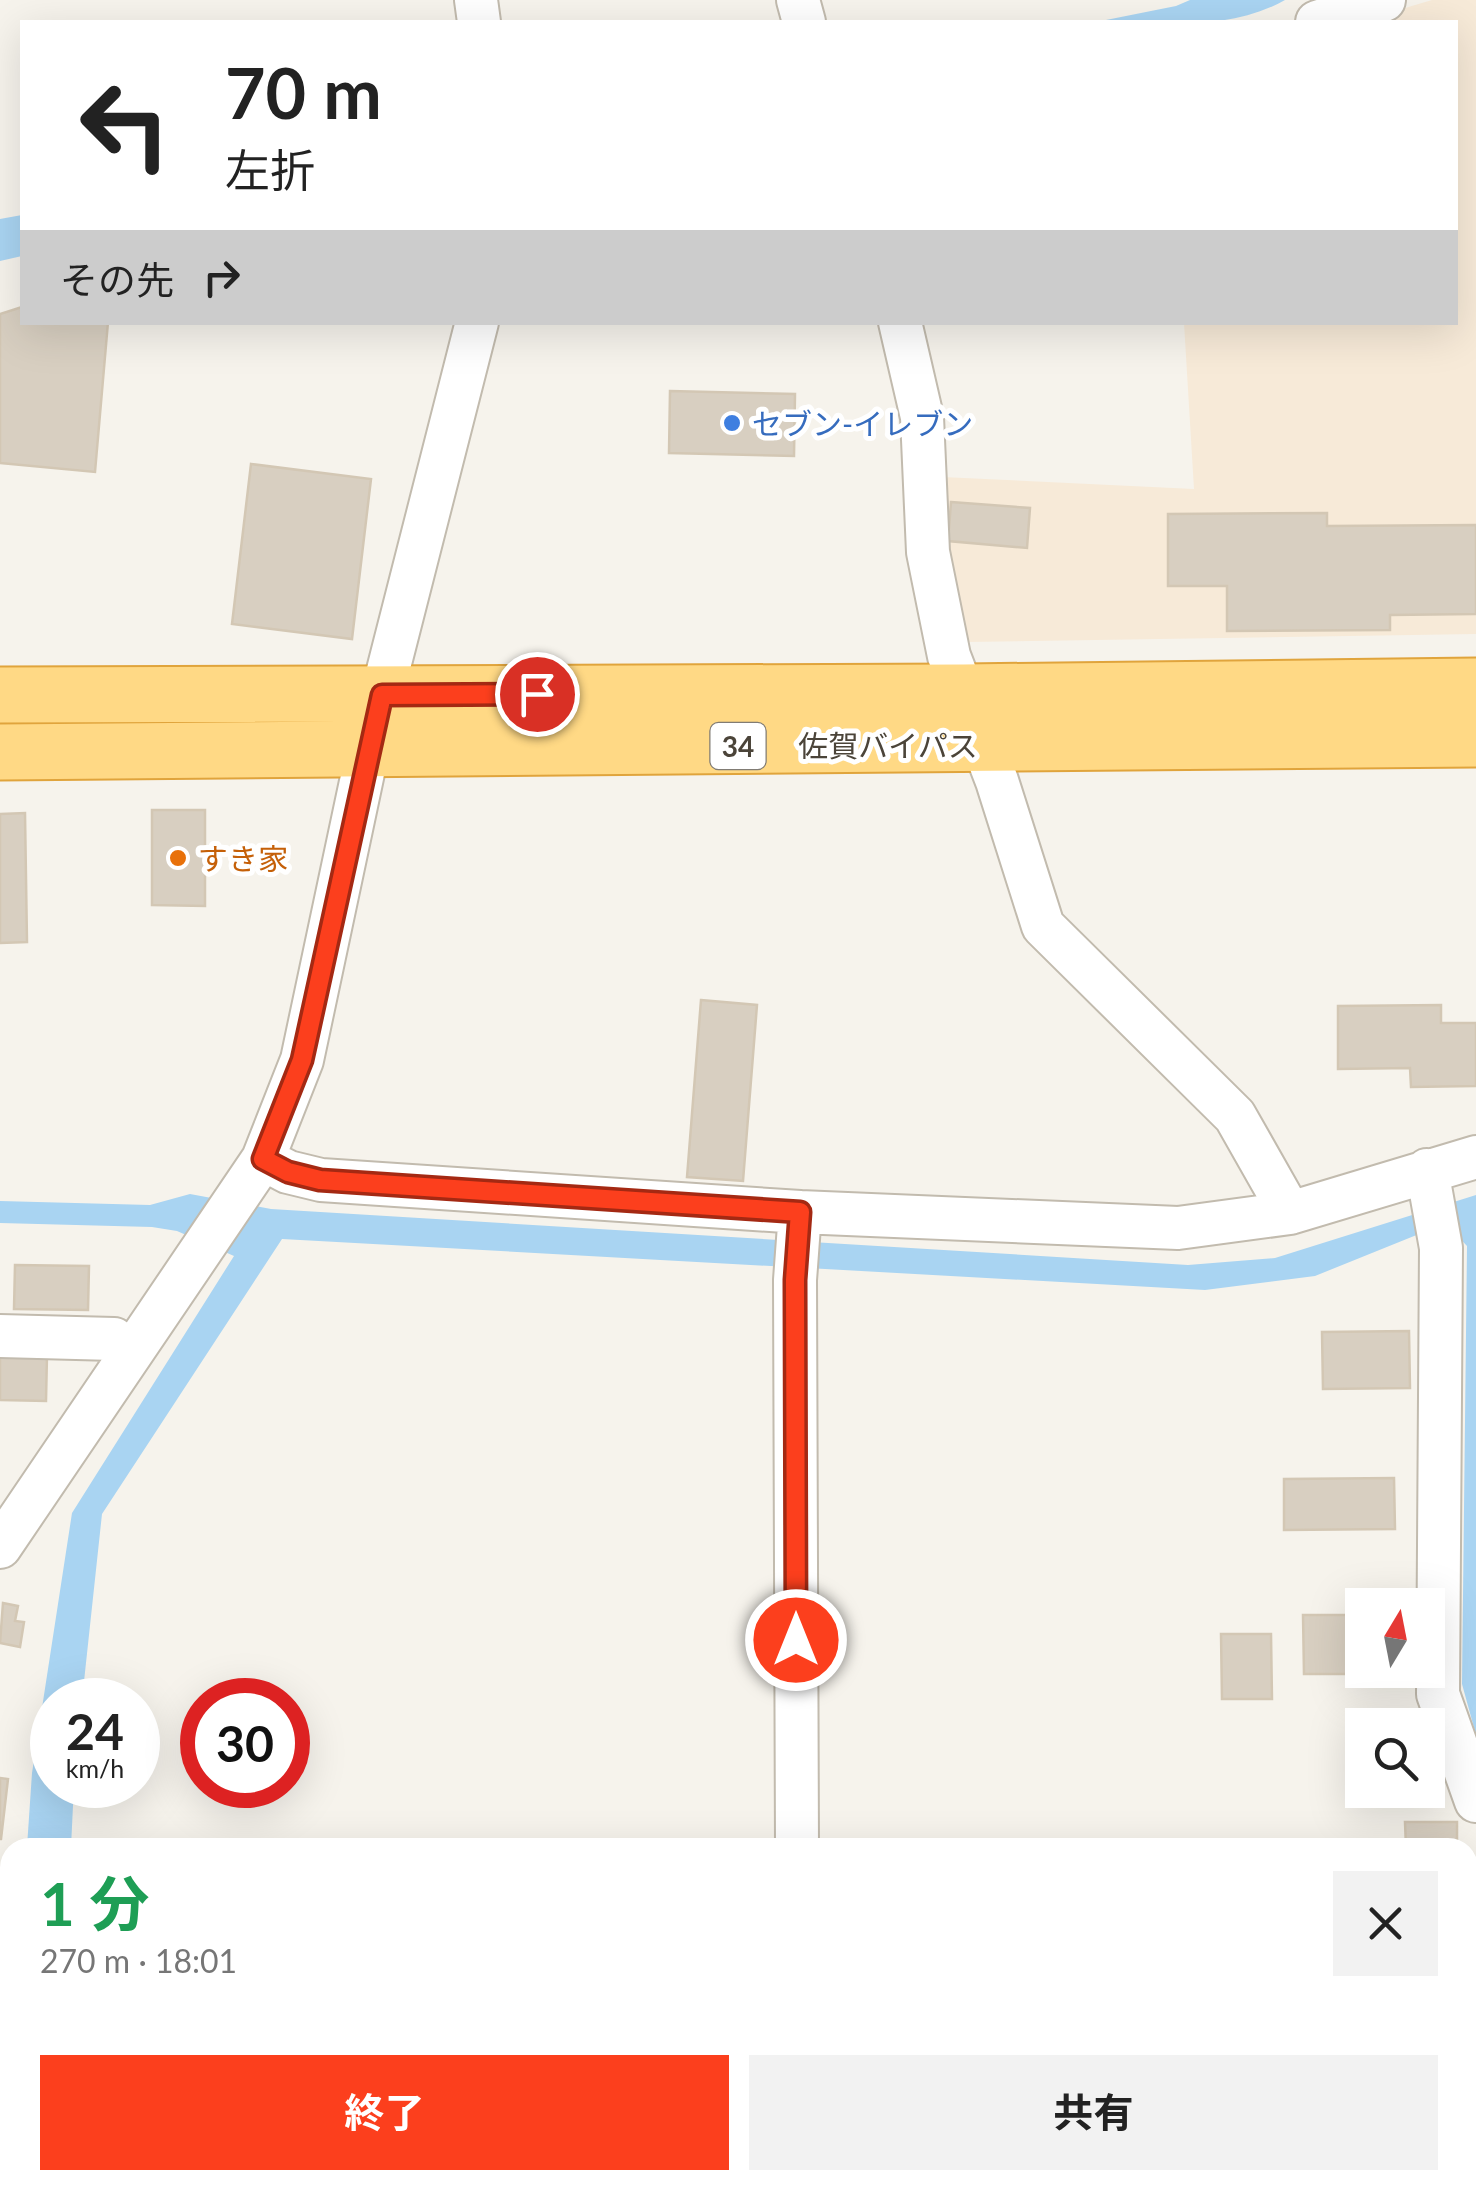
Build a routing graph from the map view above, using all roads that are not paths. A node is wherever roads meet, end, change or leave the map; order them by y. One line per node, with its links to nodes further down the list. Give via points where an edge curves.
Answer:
1 (1384, 0): 2 (street)
2 (1322, 20)
3 (476, 325): 8 (street)
4 (901, 325): 6 (street, via 922,417 928,552 948,656)
5 (1476, 686): 6 (highway, 佐賀バイパス / 34)
6 (964, 692): 8 (highway, 佐賀バイパス / 34); 10 (street)
7 (0, 695): 8 (highway, 佐賀バイパス / 34)
8 (382, 695): 11 (street)
9 (1476, 740): 10 (highway, 佐賀バイパス / 34)
10 (984, 744): 11 (highway, 佐賀バイパス / 34); 16 (street, via 1043,926 1236,1116)
11 (368, 749): 12 (highway, 佐賀バイパス / 34); 14 (street, via 302,1060)
12 (0, 752)
13 (1476, 1157): 15 (street)
14 (251, 1176): 17 (street, via 288,1172); 19 (street)
15 (1430, 1184): 16 (street); 21 (street, via 1441,1248 1438,1694)
16 (1290, 1213): 17 (street, via 1178,1228)
17 (800, 1223): 22 (street)
18 (0, 1336): 19 (street, via 114,1340)
19 (132, 1352): 20 (street)
20 (0, 1548)
21 (1476, 1801)
22 (797, 1838)

